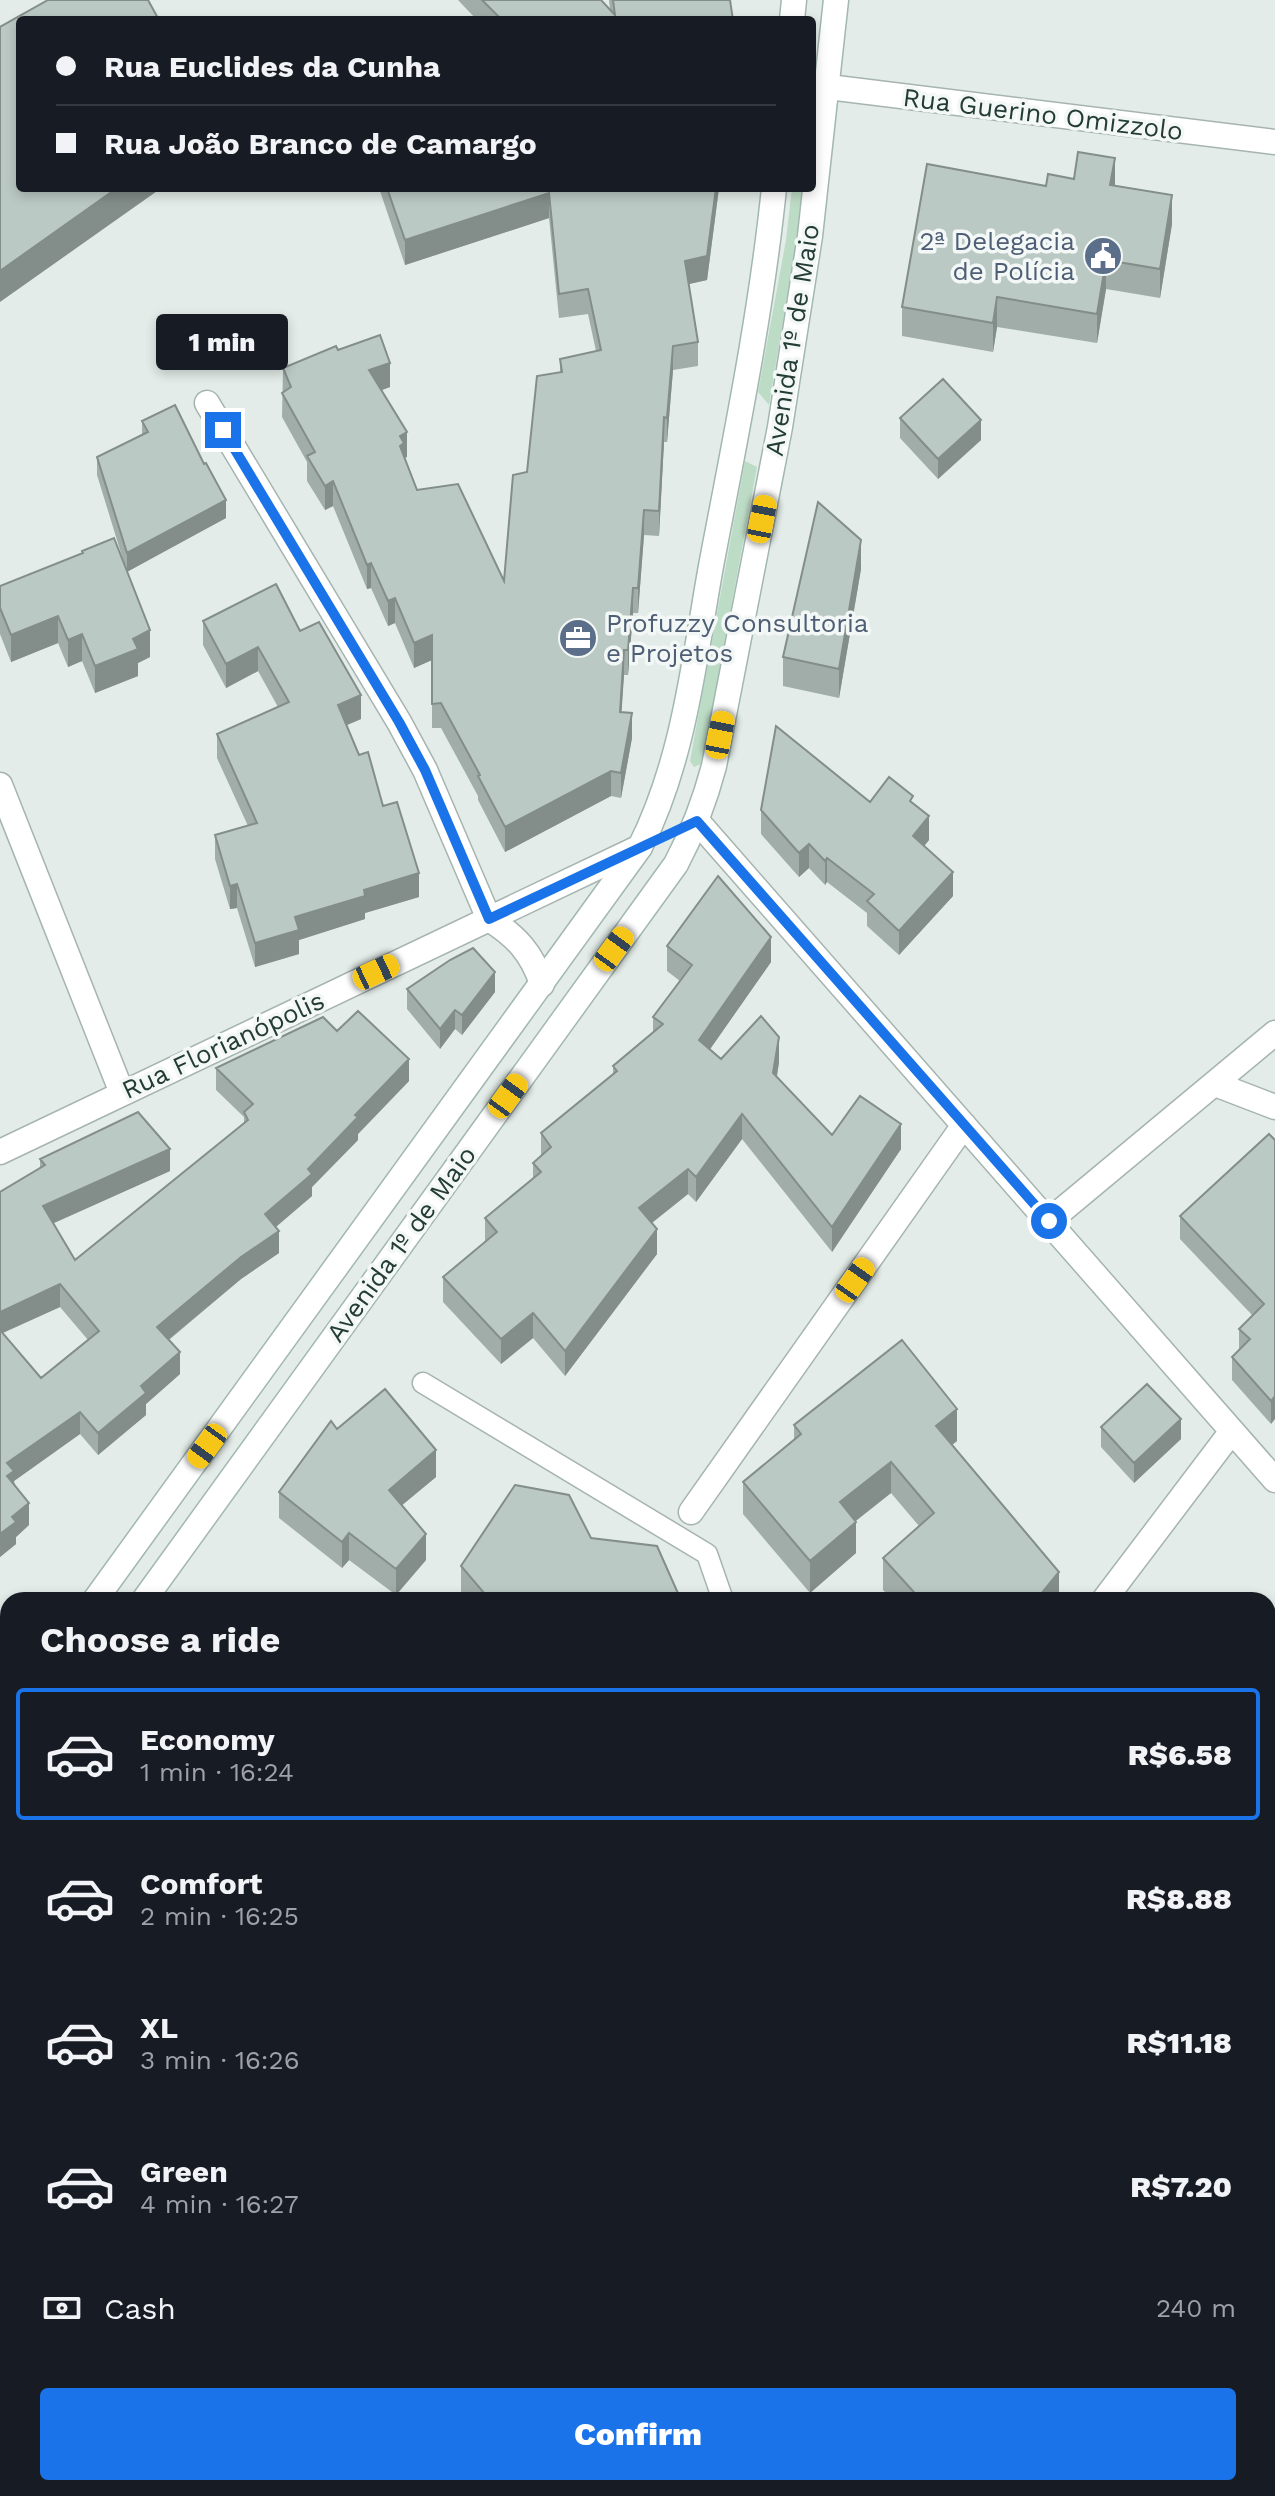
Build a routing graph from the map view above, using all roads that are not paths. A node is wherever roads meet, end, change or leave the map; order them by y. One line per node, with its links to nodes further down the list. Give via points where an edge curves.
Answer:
1 (836, 0): 2 (street, Avenida 1º de Maio)
2 (820, 86): 3 (street, Rua Guerino Omizzolo); 4 (street, Avenida 1º de Maio)
3 (1275, 142)
4 (816, 146)
5 (773, 192): 8 (street, Avenida 1º de Maio)
6 (813, 192): 9 (street, Avenida 1º de Maio)
7 (207, 403): 13 (street, via 406,734)
8 (739, 418): 9 (street); 12 (street, Avenida 1º de Maio, via 684,716 665,792)
9 (780, 427): 11 (street, Avenida 1º de Maio, via 714,766)
10 (0, 785): 17 (street)
11 (697, 821): 12 (street, Rua Florianópolis); 19 (street); 28 (street, Avenida 1º de Maio, via 676,864)
12 (640, 847): 13 (street, Rua Florianópolis); 14 (street, Avenida 1º de Maio)
13 (489, 919): 14 (street, via 525,947); 17 (street, Rua Florianópolis)
14 (542, 984): 27 (street, Avenida 1º de Maio)
15 (1275, 1033): 16 (street)
16 (1215, 1084): 18 (street); 21 (street)
17 (122, 1093): 20 (street, Rua Florianópolis)
18 (1275, 1107)
19 (964, 1125): 21 (street); 25 (street)
20 (0, 1152)
21 (1049, 1221): 23 (street)
22 (423, 1383): 26 (lane)
23 (1232, 1431): 24 (street); 30 (street)
24 (1275, 1480)
25 (691, 1512): 26 (lane)
26 (675, 1533): 29 (lane, via 707,1554)
27 (101, 1592)
28 (150, 1592)
29 (720, 1592)
30 (1110, 1592)

